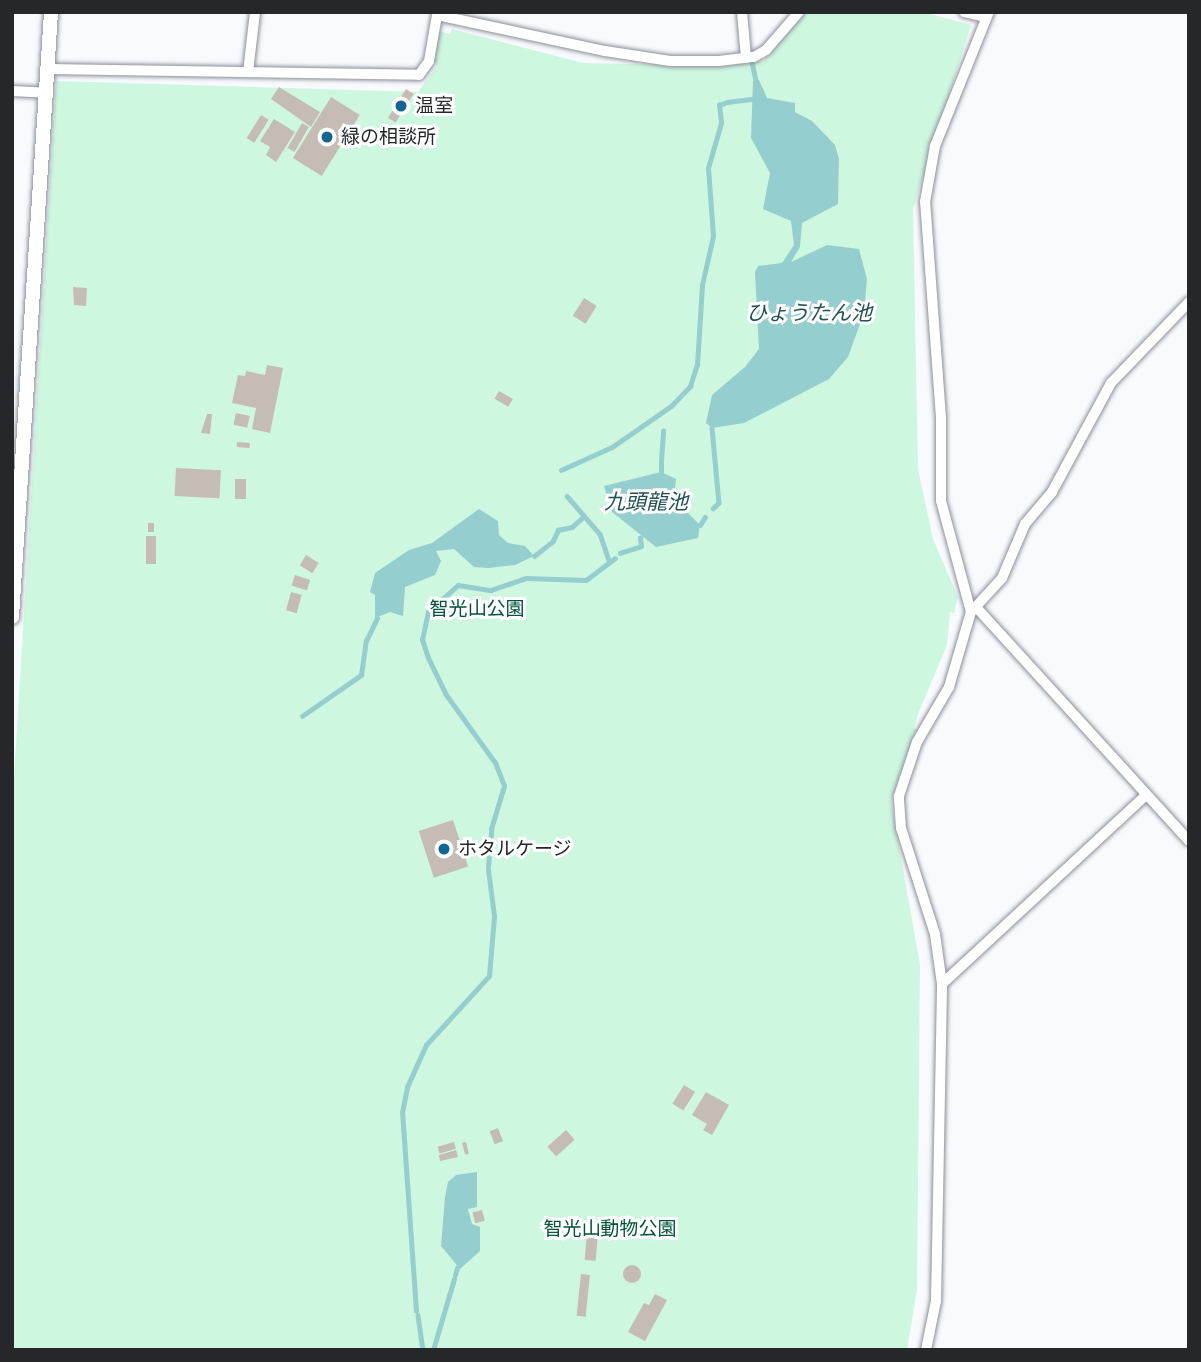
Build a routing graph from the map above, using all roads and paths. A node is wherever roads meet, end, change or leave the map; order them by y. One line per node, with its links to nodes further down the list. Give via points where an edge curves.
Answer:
1 (51, 12): 9 (street)
2 (255, 12): 10 (street)
3 (743, 12): 8 (street)
4 (799, 12): 8 (street, via 776,43)
5 (964, 12): 7 (street)
6 (436, 13): 8 (street, via 670,61); 10 (street, via 429,61 418,75)
7 (987, 15): 15 (street, via 935,146 925,202 941,418 941,501)
8 (750, 57)
9 (48, 69): 10 (street); 12 (street)
10 (248, 72)
11 (12, 91): 12 (street)
12 (47, 93): 14 (street)
13 (1189, 302): 15 (street, via 1111,383 1052,492 1025,524 1002,578)
14 (20, 441): 16 (street)
15 (973, 610): 17 (street); 19 (street, via 949,687 917,742 898,796 901,828 935,934)
16 (12, 617)
17 (1146, 795): 18 (street); 19 (street)
18 (1189, 841)
19 (942, 984): 20 (street, via 936,1301)
20 (926, 1350)

